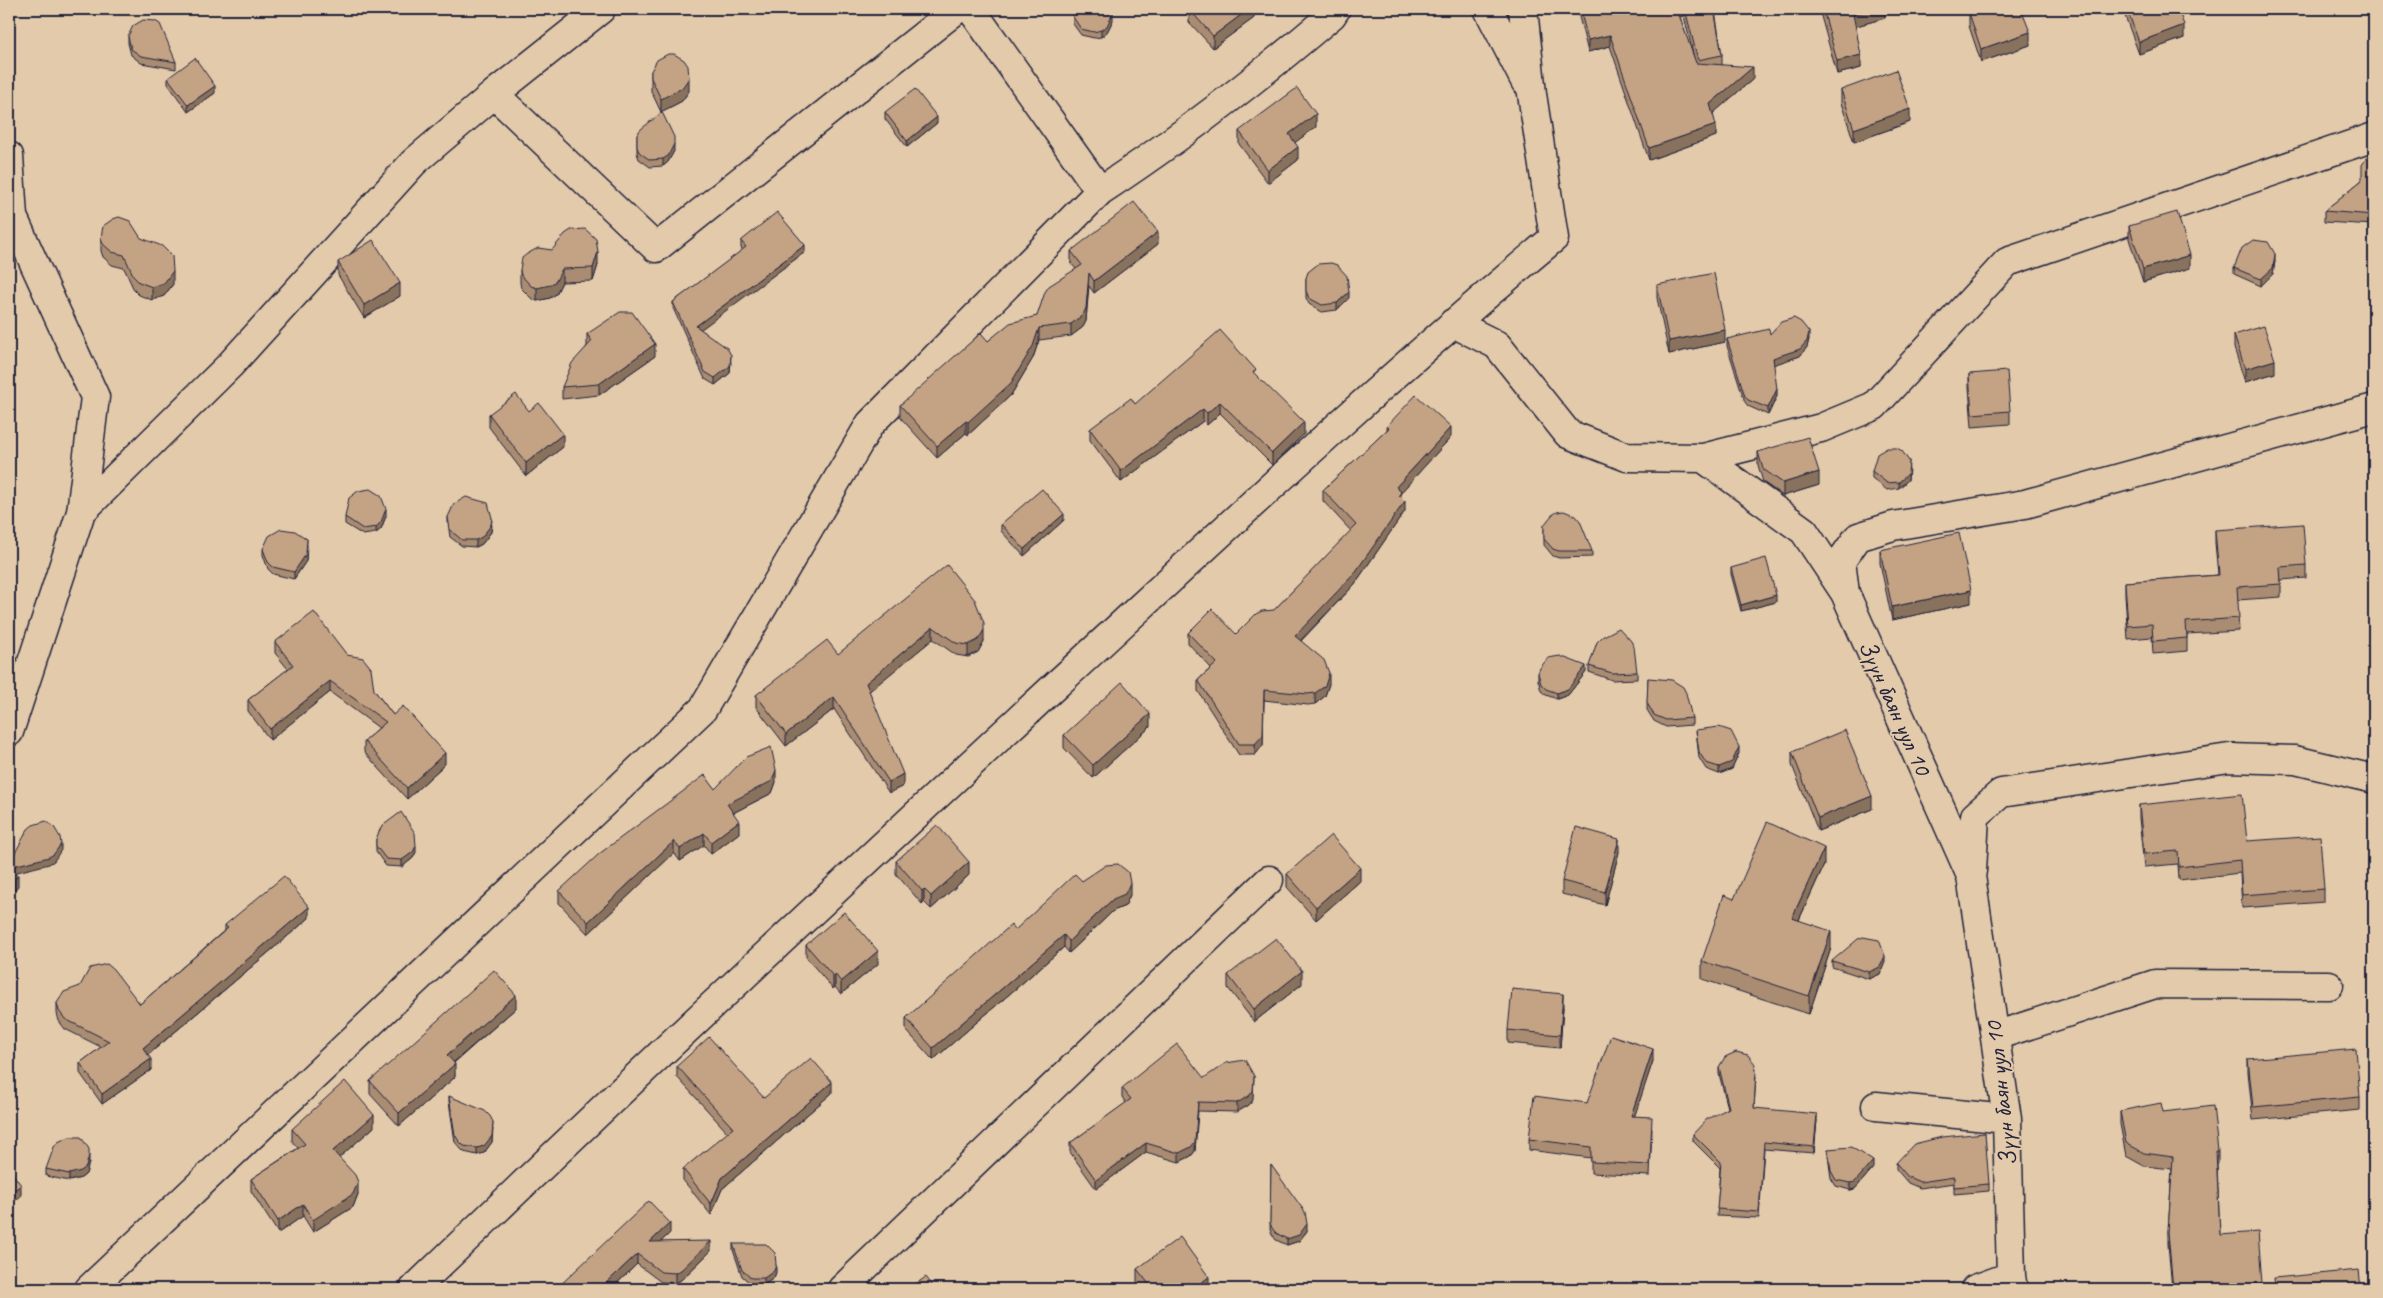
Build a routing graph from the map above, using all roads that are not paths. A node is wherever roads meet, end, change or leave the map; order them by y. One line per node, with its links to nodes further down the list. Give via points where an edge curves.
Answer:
1 (601, 9): 7 (street)
2 (956, 9): 7 (street, via 656,248)
3 (971, 9): 11 (street)
4 (1336, 9): 11 (street, via 1276,62)
5 (1488, 9): 8 (street)
6 (1523, 9): 8 (street)
7 (494, 94): 15 (street, via 414,162 230,365)
8 (1532, 94): 12 (street, via 1554,238)
9 (2374, 137): 14 (street, via 2007,262 1874,406 1821,428)
10 (9, 156): 15 (street, via 13,216 95,398)
11 (1100, 192): 26 (street, via 870,424 703,710)
12 (1453, 323): 14 (street, via 1497,345 1568,434 1627,457); 27 (street, via 1333,429 656,1057)
13 (2374, 408): 16 (street, via 2025,504 1893,526 1858,537 1841,561)
14 (1703, 458): 16 (street, Зүүн баян уул 10, via 1804,531)
15 (81, 512): 17 (street)
16 (1845, 593): 19 (street, Зүүн баян уул 10)
17 (9, 732)
18 (2374, 779): 19 (street, via 2295,760 2229,758 2001,793 1975,816)
19 (1971, 876): 22 (street, Зүүн баян уул 10)
20 (1269, 880): 28 (street)
21 (2329, 985): 22 (street, via 2155,984)
22 (1995, 1036): 24 (street, Зүүн баян уул 10)
23 (1876, 1106): 24 (street)
24 (2007, 1119): 25 (street, Зүүн баян уул 10)
25 (2012, 1283): 29 (street, Зүүн баян уул 10)
26 (89, 1289)
27 (414, 1289)
28 (842, 1289)
29 (1976, 1289)

